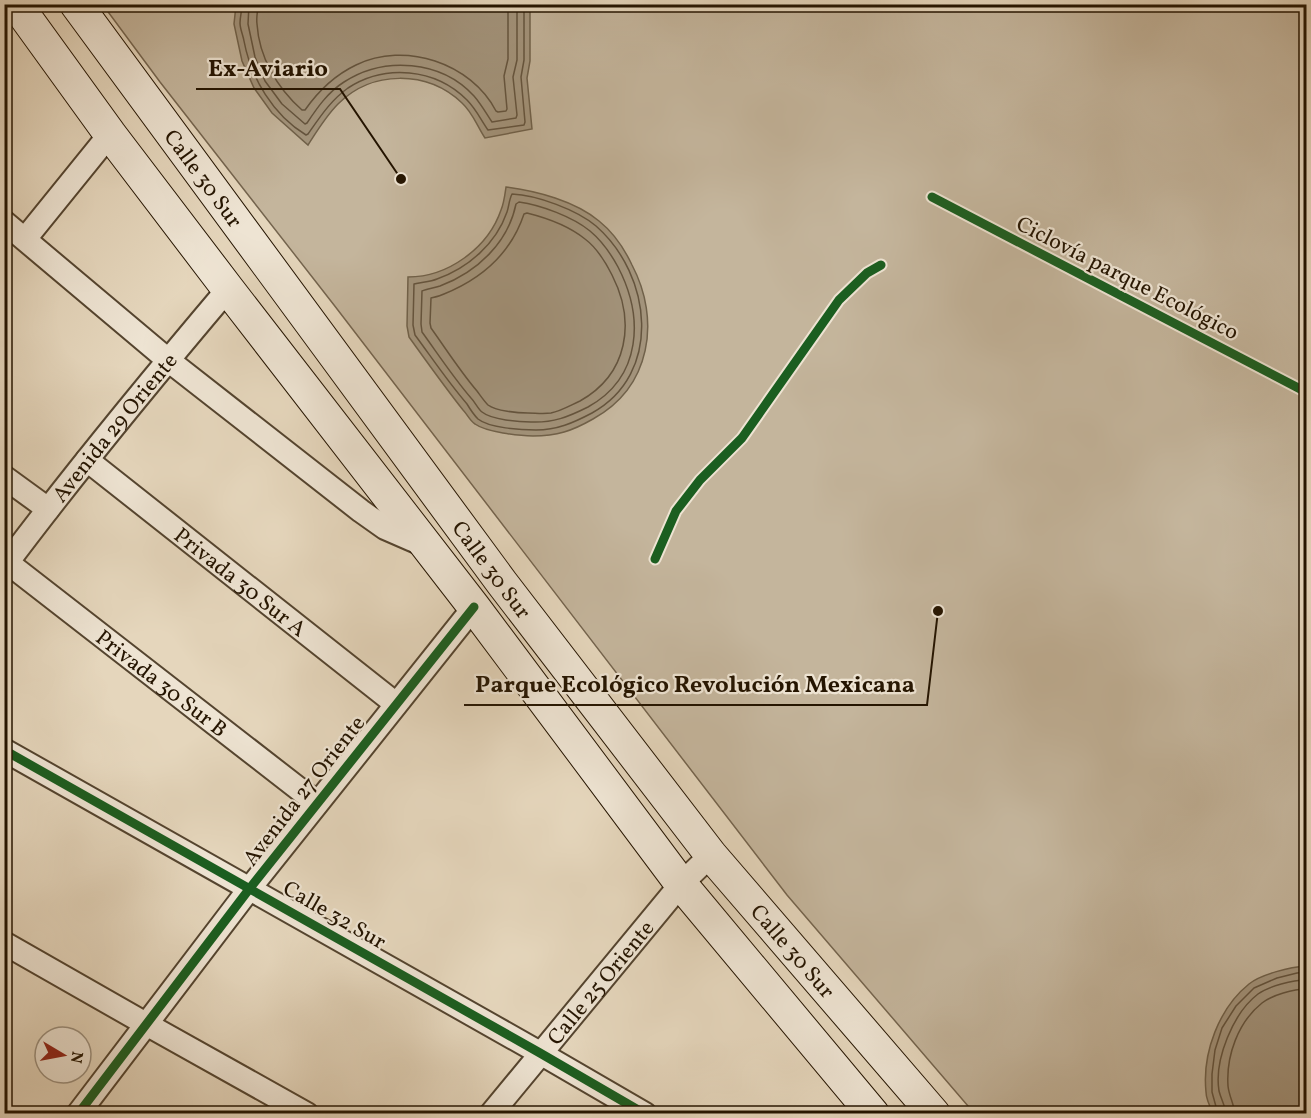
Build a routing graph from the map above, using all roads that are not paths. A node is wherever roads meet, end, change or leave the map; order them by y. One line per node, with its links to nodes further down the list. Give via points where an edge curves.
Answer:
1 (16, 4): 3 (main road, Calle 30 Sur)
2 (76, 4): 17 (main road, Calle 30 Sur, via 495,574)
3 (110, 134): 5 (street); 6 (main road, Calle 30 Sur)
4 (4, 222): 5 (street, Calle 30 Sur)
5 (25, 239): 7 (street, Calle 30 Sur)
6 (228, 289): 7 (street, Avenida 29 Oriente); 11 (main road, Calle 30 Sur)
7 (168, 360): 8 (street, Avenida 29 Oriente); 11 (street, Calle 30 Sur, via 385,528)
8 (87, 460): 10 (street, Avenida 29 Oriente); 14 (street, Privada 30 Sur A)
9 (4, 477): 10 (street)
10 (48, 509): 12 (street, Avenida 29 Oriente)
11 (428, 547): 13 (main road, Calle 30 Sur)
12 (6, 565): 16 (street, Privada 30 Sur B)
13 (474, 607): 14 (street, Avenida 27 Oriente); 18 (main road, Calle 30 Sur)
14 (396, 704): 16 (street, Avenida 27 Oriente)
15 (4, 750): 19 (street, Calle 32 Sur)
16 (317, 803): 19 (street, Avenida 27 Oriente)
17 (711, 855): 18 (street, Calle 25 Oriente); 28 (main road, Calle 30 Sur)
18 (681, 884): 22 (street, Calle 25 Oriente); 27 (main road, Calle 30 Sur)
19 (250, 888): 21 (street, Avenida 27 Oriente); 22 (street, Calle 32 Sur)
20 (4, 943): 21 (street)
21 (146, 1024): 23 (street, Avenida 27 Oriente); 24 (street)
22 (540, 1053): 25 (street, Calle 25 Oriente); 26 (street, Calle 32 Sur)
23 (78, 1113)
24 (307, 1113)
25 (491, 1113)
26 (645, 1113)
27 (873, 1113)
28 (934, 1113)

